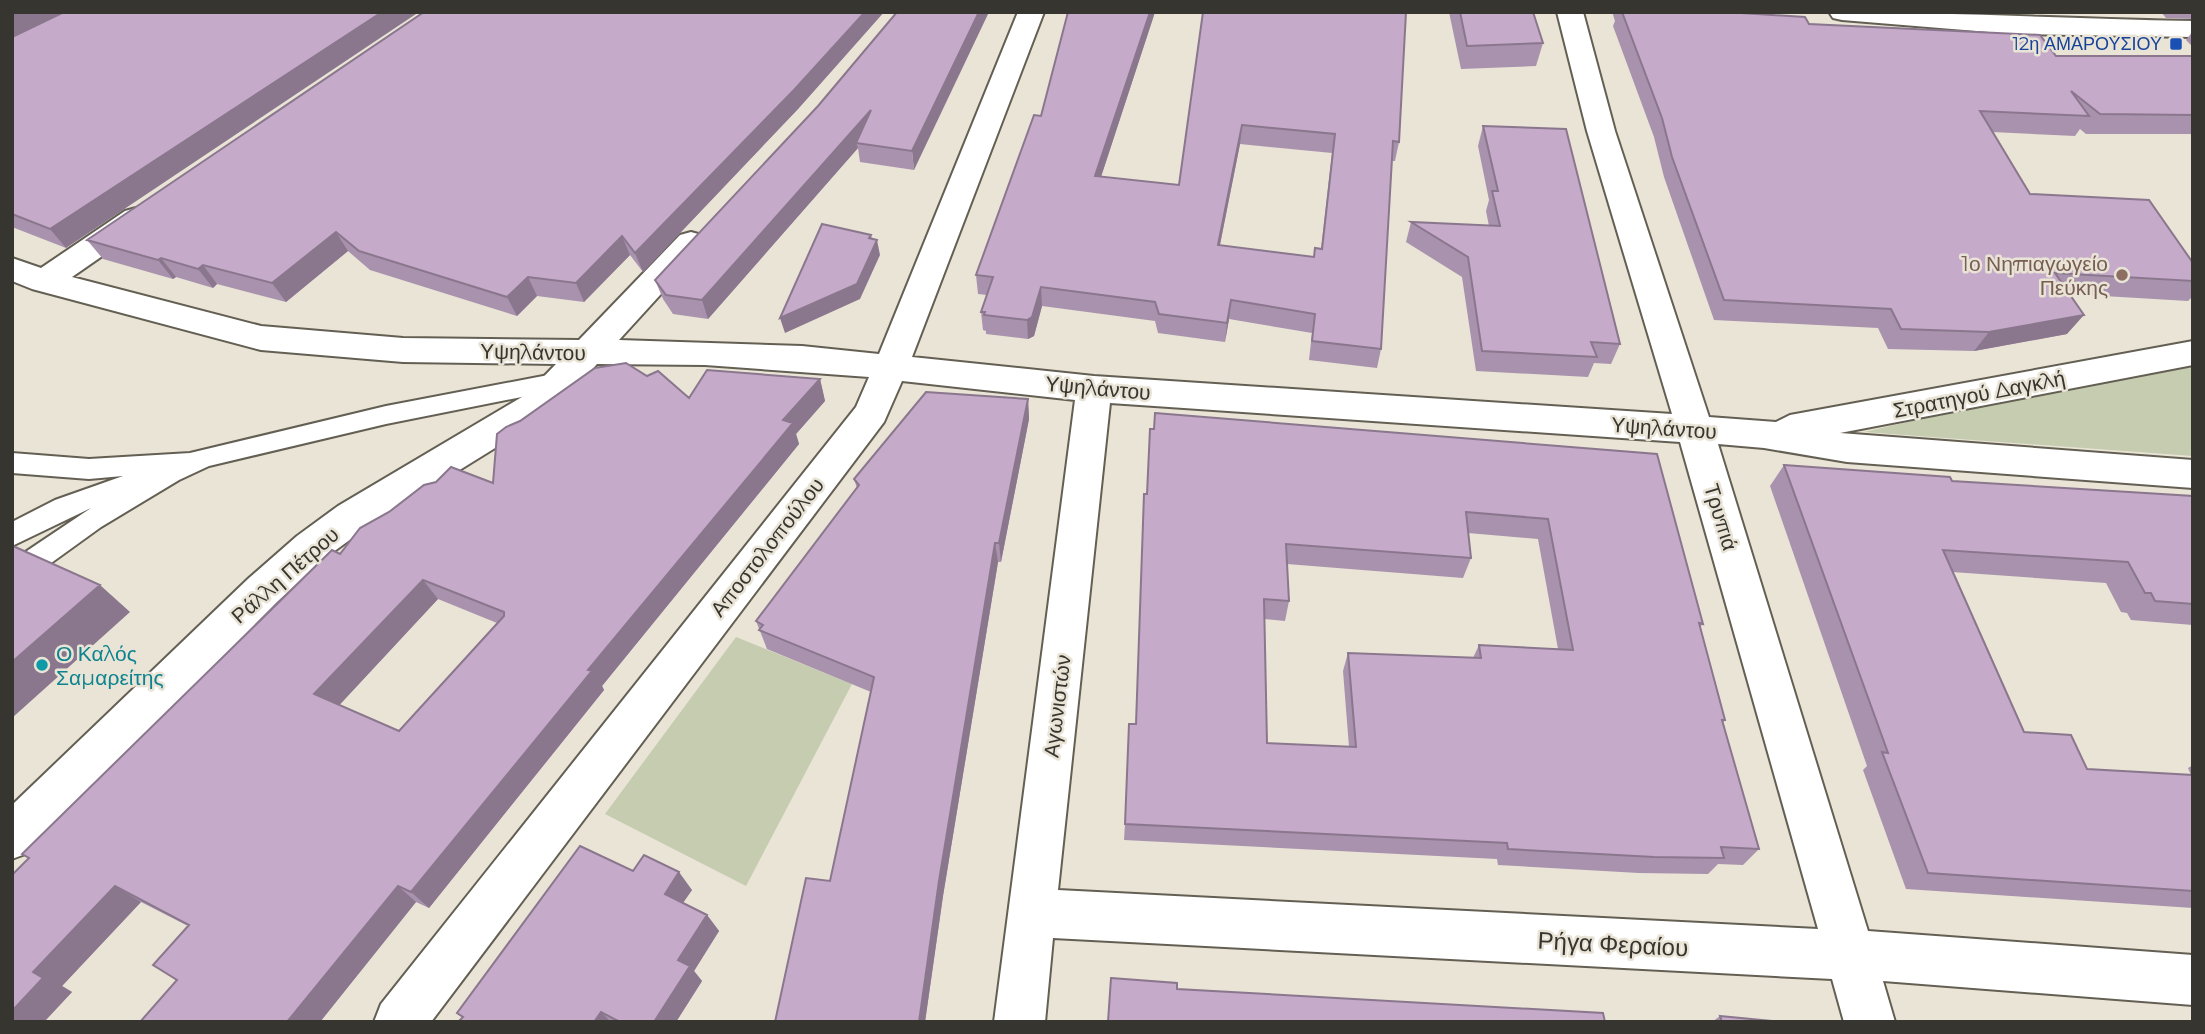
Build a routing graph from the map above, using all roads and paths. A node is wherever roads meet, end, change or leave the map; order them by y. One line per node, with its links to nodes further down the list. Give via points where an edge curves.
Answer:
1 (1031, 12): 11 (street, Αποστολοπούλου)
2 (1570, 12): 13 (street, Τρυπιά, via 1601,131)
3 (1842, 12): 4 (street, via 2013,26)
4 (2193, 29)
5 (164, 199): 8 (street)
6 (707, 226): 10 (street, Ράλλη Πέτρου)
7 (12, 269): 8 (street, Υψηλάντου)
8 (44, 281): 10 (street, Υψηλάντου, via 261,338)
9 (2193, 353): 14 (street, Στρατηγού Δαγκλή)
10 (577, 367): 11 (street, Υψηλάντου, via 705,353); 15 (lane); 21 (street, Ράλλη Πέτρου, via 540,402 311,547)
11 (891, 367): 12 (street, Υψηλάντου); 25 (street, Αποστολοπούλου, via 871,412)
12 (1094, 389): 13 (street, Υψηλάντου); 22 (street, Αγωνιστών)
13 (1695, 430): 14 (street, Υψηλάντου); 23 (street, Τρυπιά)
14 (1764, 434): 18 (street, Υψηλάντου, via 1847,448)
15 (203, 458): 16 (lane, via 89,469); 17 (lane)
16 (12, 463)
17 (170, 473): 19 (lane, via 64,507); 20 (lane)
18 (2193, 474)
19 (12, 535)
20 (12, 576)
21 (12, 837)
22 (1032, 912): 23 (street, Ρήγα Φεραίου); 26 (street, Αγωνιστών)
23 (1852, 956): 24 (street, Ρήγα Φεραίου); 27 (street, Τρυπιά)
24 (2193, 980)
25 (399, 1022)
26 (1019, 1022)
27 (1870, 1022)

